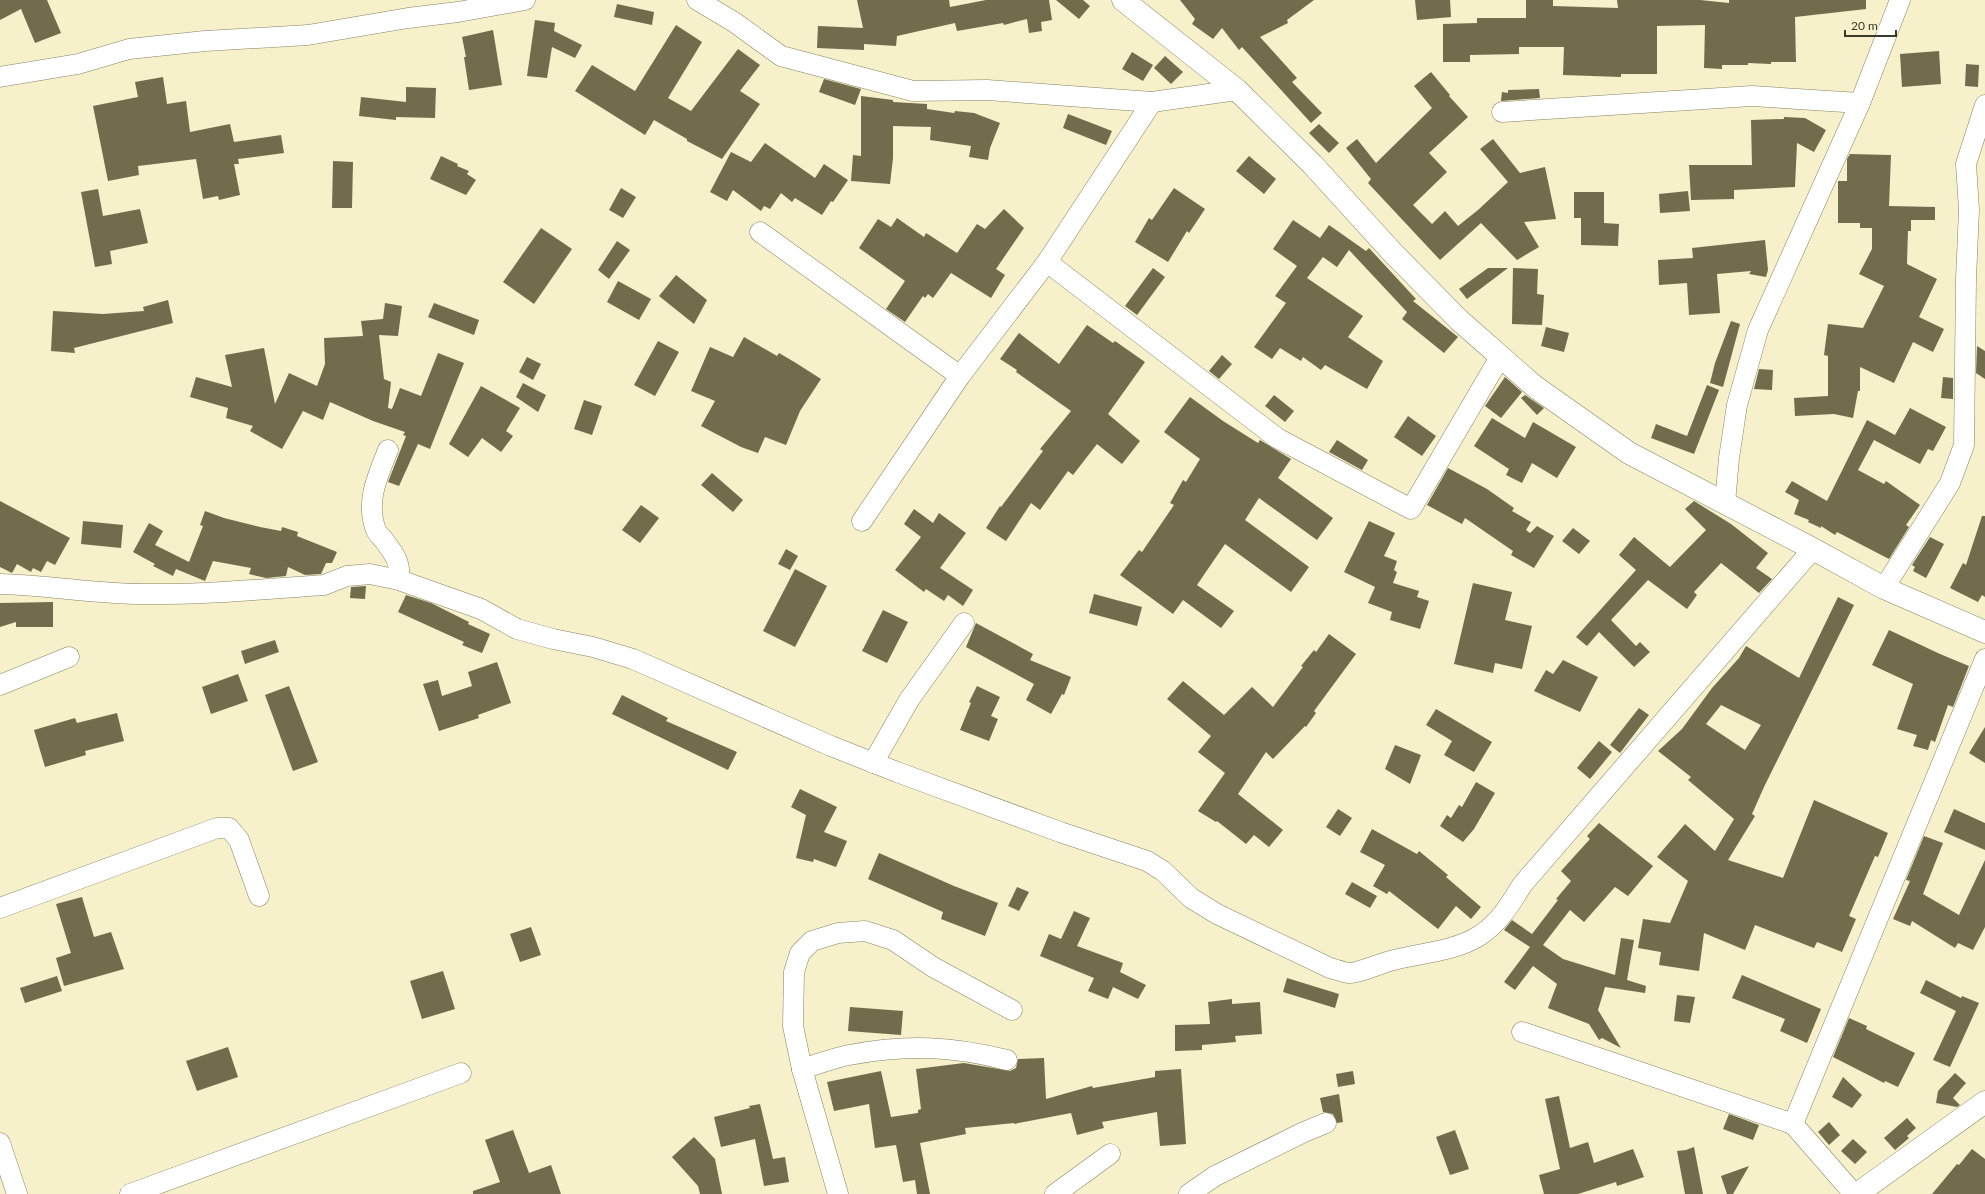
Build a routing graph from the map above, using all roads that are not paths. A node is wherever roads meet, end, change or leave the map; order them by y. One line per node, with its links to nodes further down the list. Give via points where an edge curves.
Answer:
1 (525, 0): 5 (street, via 308,36 205,40 129,49 78,64)
2 (697, 0): 7 (street, via 734,22 781,56 913,91 987,90)
3 (1123, 0): 6 (street)
4 (1900, 0): 8 (street)
5 (0, 77)
6 (1237, 90): 7 (street); 13 (street, via 1312,164 1392,252 1459,320)
7 (1152, 102): 12 (street)
8 (1860, 103): 10 (street, via 1752,96); 16 (street, via 1758,330 1737,405)
9 (1985, 105): 21 (street, via 1966,164 1969,210 1964,445 1947,488)
10 (1502, 112)
11 (760, 232): 14 (street)
12 (1047, 262): 13 (street, via 1277,438 1411,509); 14 (street)
13 (1500, 357): 16 (street, via 1534,386 1629,453)
14 (960, 376): 17 (street)
15 (388, 450): 19 (street, via 372,497 372,517 376,531 398,562)
16 (1725, 503): 18 (street)
17 (862, 521)
18 (1813, 549): 21 (street); 27 (street, via 1522,885 1504,915 1479,936 1461,945 1392,960 1356,973 1330,968 1217,914 1191,898 1163,871 1147,861 1060,832)
19 (399, 580): 20 (street, via 370,574 347,576 324,585 142,594); 27 (street, via 481,609 516,630 593,647 633,659 831,746)
20 (0, 584)
21 (1884, 588): 23 (street)
22 (964, 623): 27 (street, via 909,700)
23 (1985, 632)
24 (69, 657): 26 (street)
25 (1985, 659): 37 (street)
26 (0, 685)
27 (874, 762)
28 (259, 896): 29 (street, via 239,840 229,828 217,828)
29 (0, 908)
30 (1012, 1010): 33 (street, via 933,967 893,940 865,931 838,933 812,941 800,953 794,972 793,1026)
31 (1522, 1032): 37 (street)
32 (1007, 1060): 33 (street, via 935,1047 886,1049 848,1055)
33 (802, 1069): 42 (street)
34 (461, 1073): 41 (street)
35 (1985, 1102): 46 (street)
36 (1326, 1123): 44 (street, via 1215,1176)
37 (1793, 1124): 45 (street)
38 (0, 1143): 40 (street)
39 (1110, 1154): 43 (street)
40 (17, 1194)
41 (130, 1194)
42 (838, 1194)
43 (1055, 1194)
44 (1189, 1194)
45 (1854, 1194)
46 (1857, 1194)

